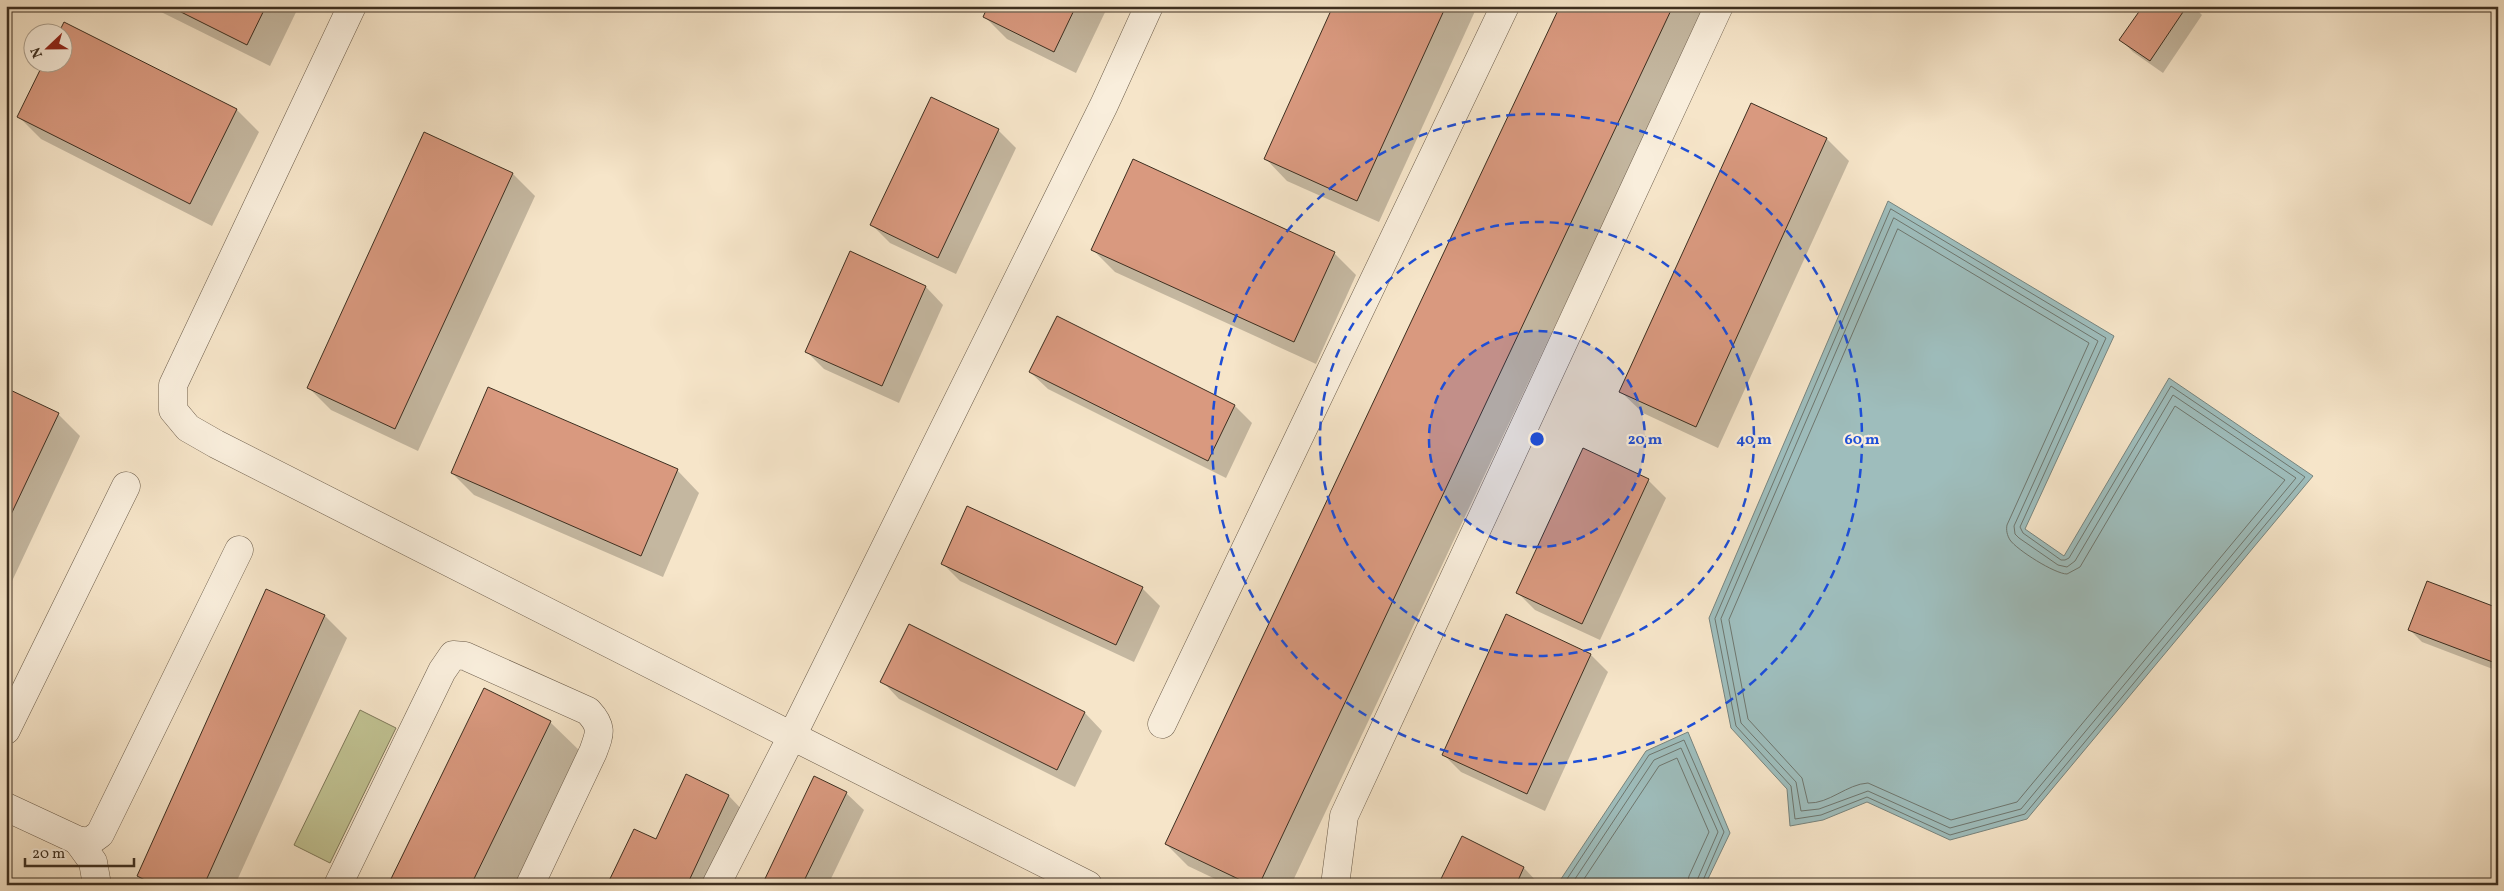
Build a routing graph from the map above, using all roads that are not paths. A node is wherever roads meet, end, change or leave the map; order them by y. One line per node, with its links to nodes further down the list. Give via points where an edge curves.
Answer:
1 (352, 6): 9 (lane, via 173,385 173,410 188,428 216,444)
2 (1149, 6): 9 (lane, via 1104,105)
3 (1505, 6): 7 (lane)
4 (1719, 6): 17 (lane, via 1344,816)
5 (126, 486): 8 (lane)
6 (239, 550): 11 (lane, via 100,834 89,842)
7 (1162, 724)
8 (6, 730)
9 (792, 736): 12 (lane); 16 (lane)
10 (6, 807): 11 (lane)
11 (78, 840): 13 (lane, via 93,862)
12 (1071, 881)
13 (97, 885)
14 (338, 885): 15 (lane, via 442,671 453,655 465,656 588,711 598,721 600,735 593,752)
15 (530, 885)
16 (716, 885)
17 (1335, 885)

